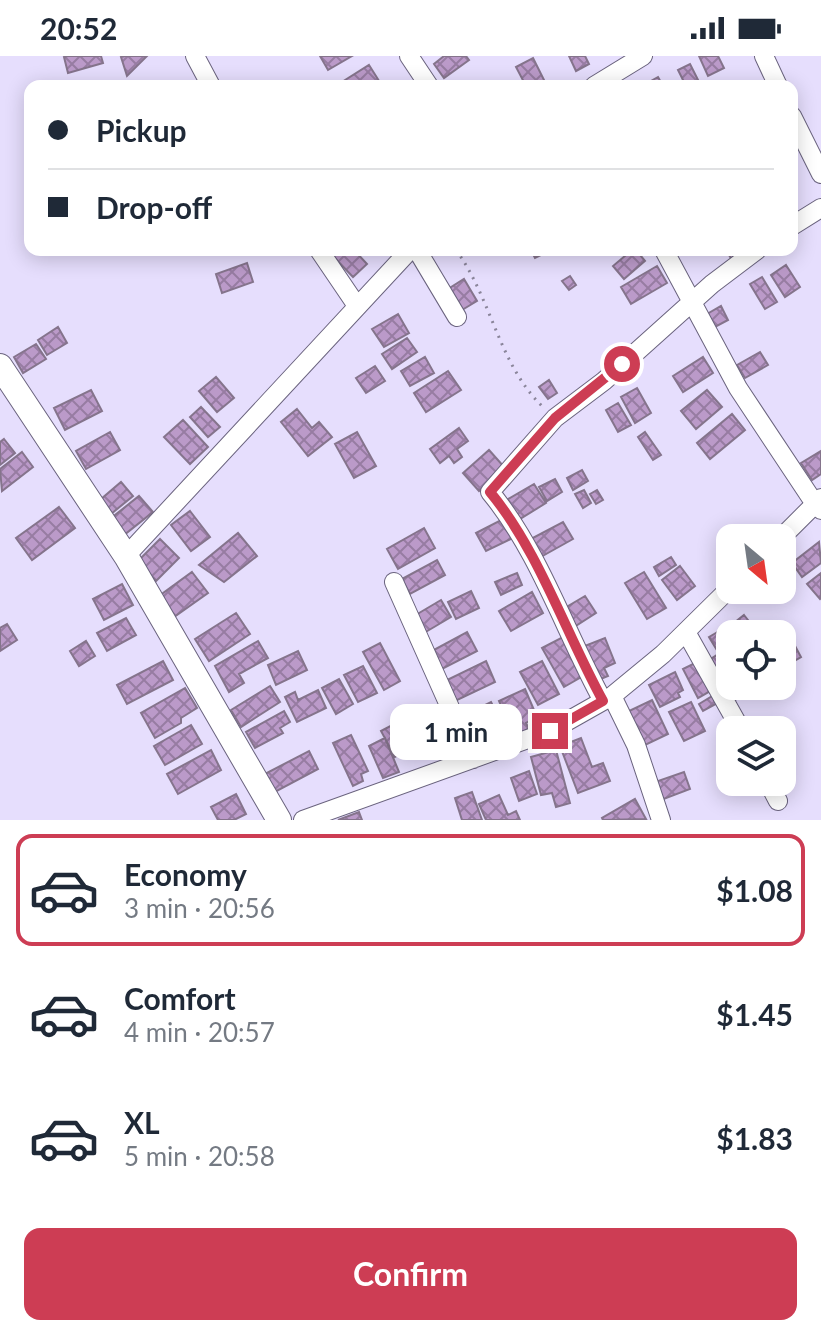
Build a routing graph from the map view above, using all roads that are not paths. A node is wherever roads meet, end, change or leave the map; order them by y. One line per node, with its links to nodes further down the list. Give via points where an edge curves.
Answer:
1 (195, 56): 5 (street)
2 (409, 56): 6 (street)
3 (643, 56): 7 (street)
4 (764, 56): 8 (street)
5 (208, 80)
6 (425, 80)
7 (604, 80)
8 (775, 80)
9 (798, 128): 10 (street)
10 (821, 174)
11 (821, 208): 12 (street)
12 (798, 222)
13 (323, 256): 19 (street)
14 (404, 256): 19 (street)
15 (421, 256): 20 (street)
16 (667, 256): 18 (street)
17 (749, 256): 18 (street)
18 (692, 301): 22 (street, via 738,388); 28 (street, via 555,418 490,492 506,510)
19 (357, 306): 24 (street)
20 (457, 317)
21 (0, 366): 24 (street)
22 (819, 504): 23 (street)
23 (796, 525)
24 (126, 556): 33 (street)
25 (394, 582): 30 (street)
26 (716, 602): 27 (street)
27 (686, 632): 28 (street); 29 (street)
28 (608, 699): 30 (street, via 550,731); 35 (street, via 636,745)
29 (733, 716)
30 (473, 759): 34 (street)
31 (775, 796): 32 (street)
32 (778, 801)
33 (279, 820)
34 (303, 820)
35 (661, 820)

